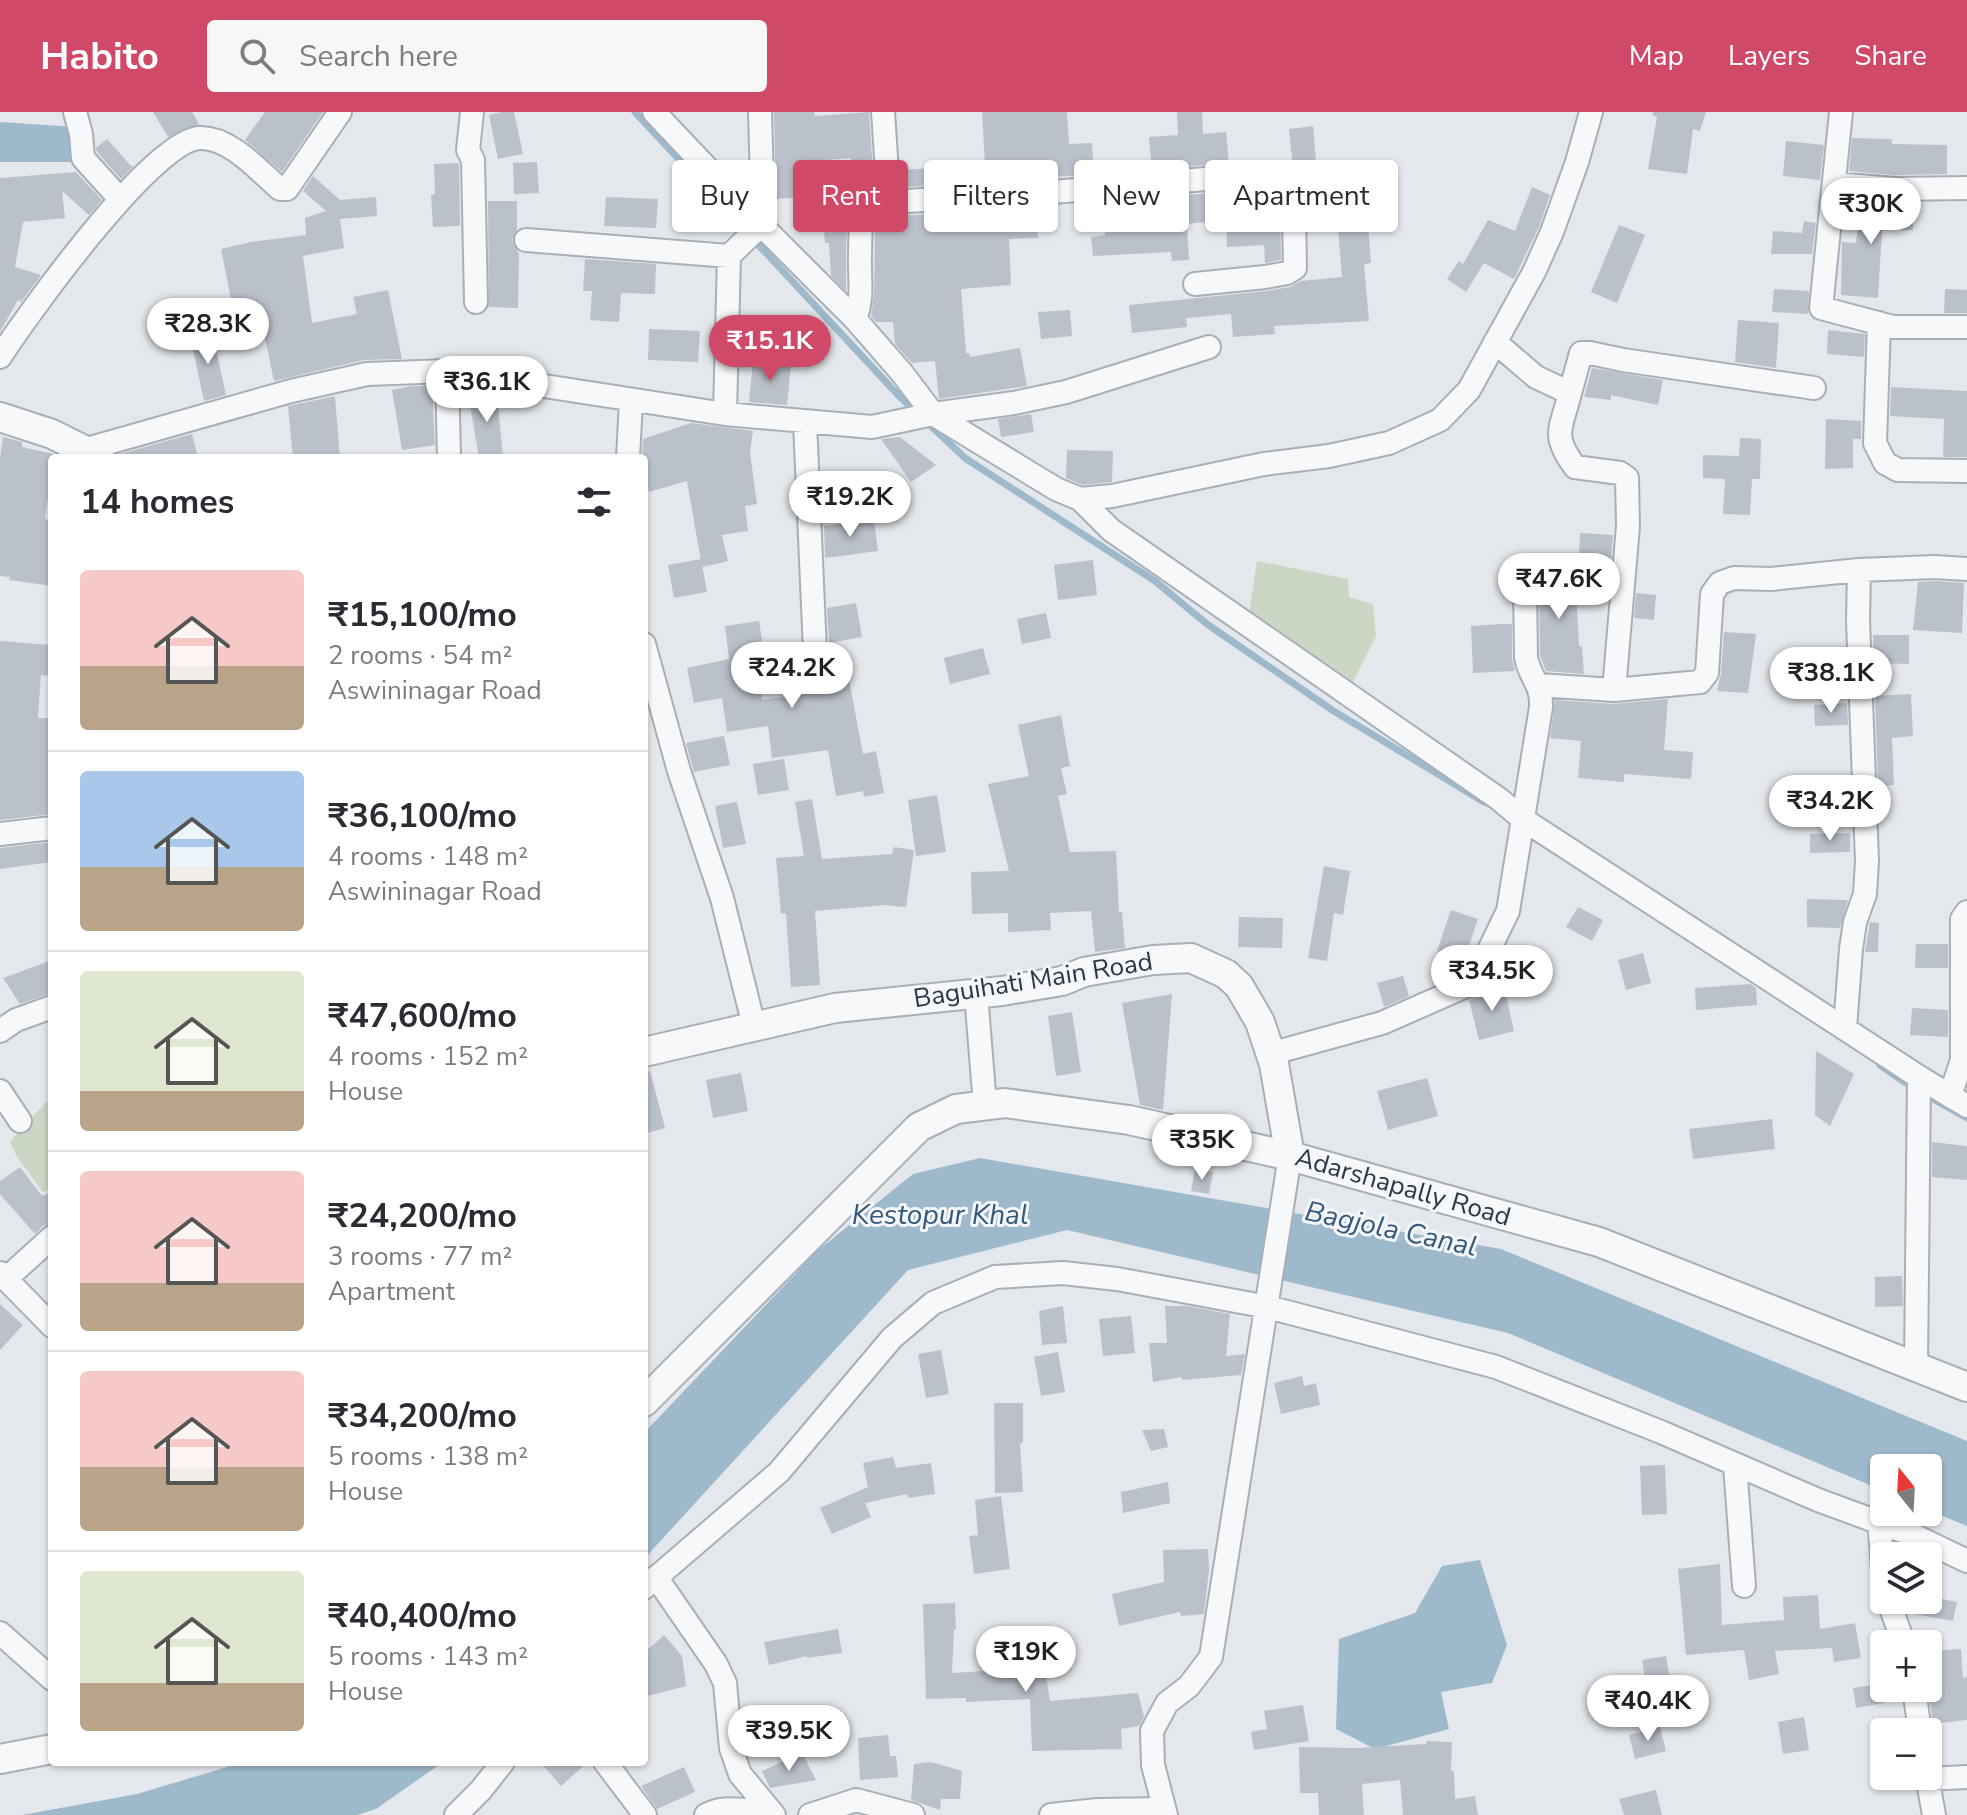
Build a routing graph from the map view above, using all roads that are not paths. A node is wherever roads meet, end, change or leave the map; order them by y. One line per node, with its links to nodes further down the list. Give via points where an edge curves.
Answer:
1 (75, 112): 12 (street, via 83,158)
2 (340, 112): 12 (street, via 287,189 280,189 229,147 196,138 177,148)
3 (472, 112): 18 (street, via 468,150 473,160)
4 (654, 112): 15 (street)
5 (760, 112): 15 (street, via 764,212)
6 (883, 112): 9 (street)
7 (1591, 112): 22 (street, via 1552,232)
8 (1841, 112): 10 (street)
9 (886, 160)
10 (1834, 184): 11 (street); 20 (street, via 1821,308)
11 (1967, 188)
12 (120, 199): 24 (street)
13 (908, 201): 17 (street, via 1264,174 1288,183 1295,268 1265,277)
14 (860, 232): 19 (street, via 862,291)
15 (748, 238): 16 (street); 19 (street); 29 (street)
16 (526, 240)
17 (1195, 284)
18 (476, 302)
19 (855, 319): 30 (street, via 902,373)
20 (1879, 323): 21 (street); 36 (street, via 1875,443 1885,463 1898,470)
21 (1967, 327)
22 (1495, 342): 27 (street, via 1536,377); 37 (street, via 1469,390 1440,420 1389,443)
23 (1209, 347): 30 (street, via 1066,392)
24 (0, 357)
25 (447, 371): 28 (street); 33 (street, via 367,374 291,391); 34 (street)
26 (1814, 388): 27 (street, via 1581,353)
27 (1570, 393): 44 (street, via 1560,447 1575,467 1627,478)
28 (631, 401): 29 (street); 35 (street)
29 (725, 414): 32 (street)
30 (924, 416): 32 (street, via 872,427); 37 (street)
31 (0, 417): 33 (street)
32 (805, 422): 41 (street)
33 (92, 454)
34 (449, 454)
35 (628, 454)
36 (1967, 471)
37 (1080, 499): 45 (street, via 1111,530 1499,799)
38 (1967, 569): 39 (street)
39 (1859, 570): 44 (street, via 1720,583 1712,594 1707,673 1700,682); 52 (street, via 1867,861 1851,949)
40 (1525, 586): 43 (street, via 1526,657)
41 (815, 652)
42 (648, 659): 51 (street, via 722,898)
43 (1539, 685): 44 (street); 45 (street, via 1541,707)
44 (1614, 690)
45 (1523, 826): 52 (street); 55 (street, via 1508,911 1473,983 1382,1023)
46 (48, 828): 47 (street)
47 (0, 834)
48 (1967, 912): 58 (street, via 1962,919)
49 (976, 994): 51 (street, Baguihati Main Road, via 835,1008); 55 (street, Baguihati Main Road, via 1117,966 1191,958 1239,986 1260,1022); 59 (street)
50 (48, 1008): 53 (street)
51 (754, 1026): 54 (street, Baguihati Main Road)
52 (1845, 1028): 56 (street)
53 (0, 1031)
54 (648, 1051)
55 (1270, 1054): 61 (street, Baguihati Main Road)
56 (1919, 1077): 58 (street); 66 (street)
57 (0, 1091): 60 (street)
58 (1959, 1101)
59 (985, 1105): 61 (street, Adarshapally Road, via 1005,1103 1129,1120); 68 (street, Adarshapally Road, via 956,1109 919,1127)
60 (20, 1121)
61 (1290, 1156): 64 (street); 66 (street, Adarshapally Road, via 1599,1242)
62 (48, 1240): 63 (street)
63 (3, 1276): 65 (street)
64 (1268, 1307): 69 (street, via 1496,1367); 73 (street, via 1063,1273 995,1277 933,1303 892,1338 779,1472); 85 (street, via 1211,1657 1189,1686 1167,1703 1152,1731 1153,1765)
65 (48, 1322)
66 (1916, 1367): 67 (street, Adarshapally Road)
67 (1967, 1387)
68 (648, 1398)
69 (1735, 1465): 70 (street); 74 (street)
70 (1870, 1518)
71 (1889, 1526): 72 (street)
72 (1967, 1561)
73 (650, 1583): 84 (street, via 716,1664 725,1683 731,1748 740,1774)
74 (1744, 1586)
75 (0, 1633): 76 (street)
76 (48, 1675)
77 (48, 1750): 78 (street)
78 (0, 1759)
79 (500, 1766): 86 (street)
80 (608, 1766): 87 (street)
81 (1942, 1777): 82 (street)
82 (1967, 1777)
83 (1929, 1790): 92 (street)
84 (772, 1812): 88 (street, via 720,1808)
85 (1165, 1812): 91 (street)
86 (456, 1815)
87 (645, 1815)
88 (706, 1815)
89 (810, 1815): 90 (street, via 856,1800)
90 (913, 1815)
91 (1051, 1815)
92 (1934, 1815)

